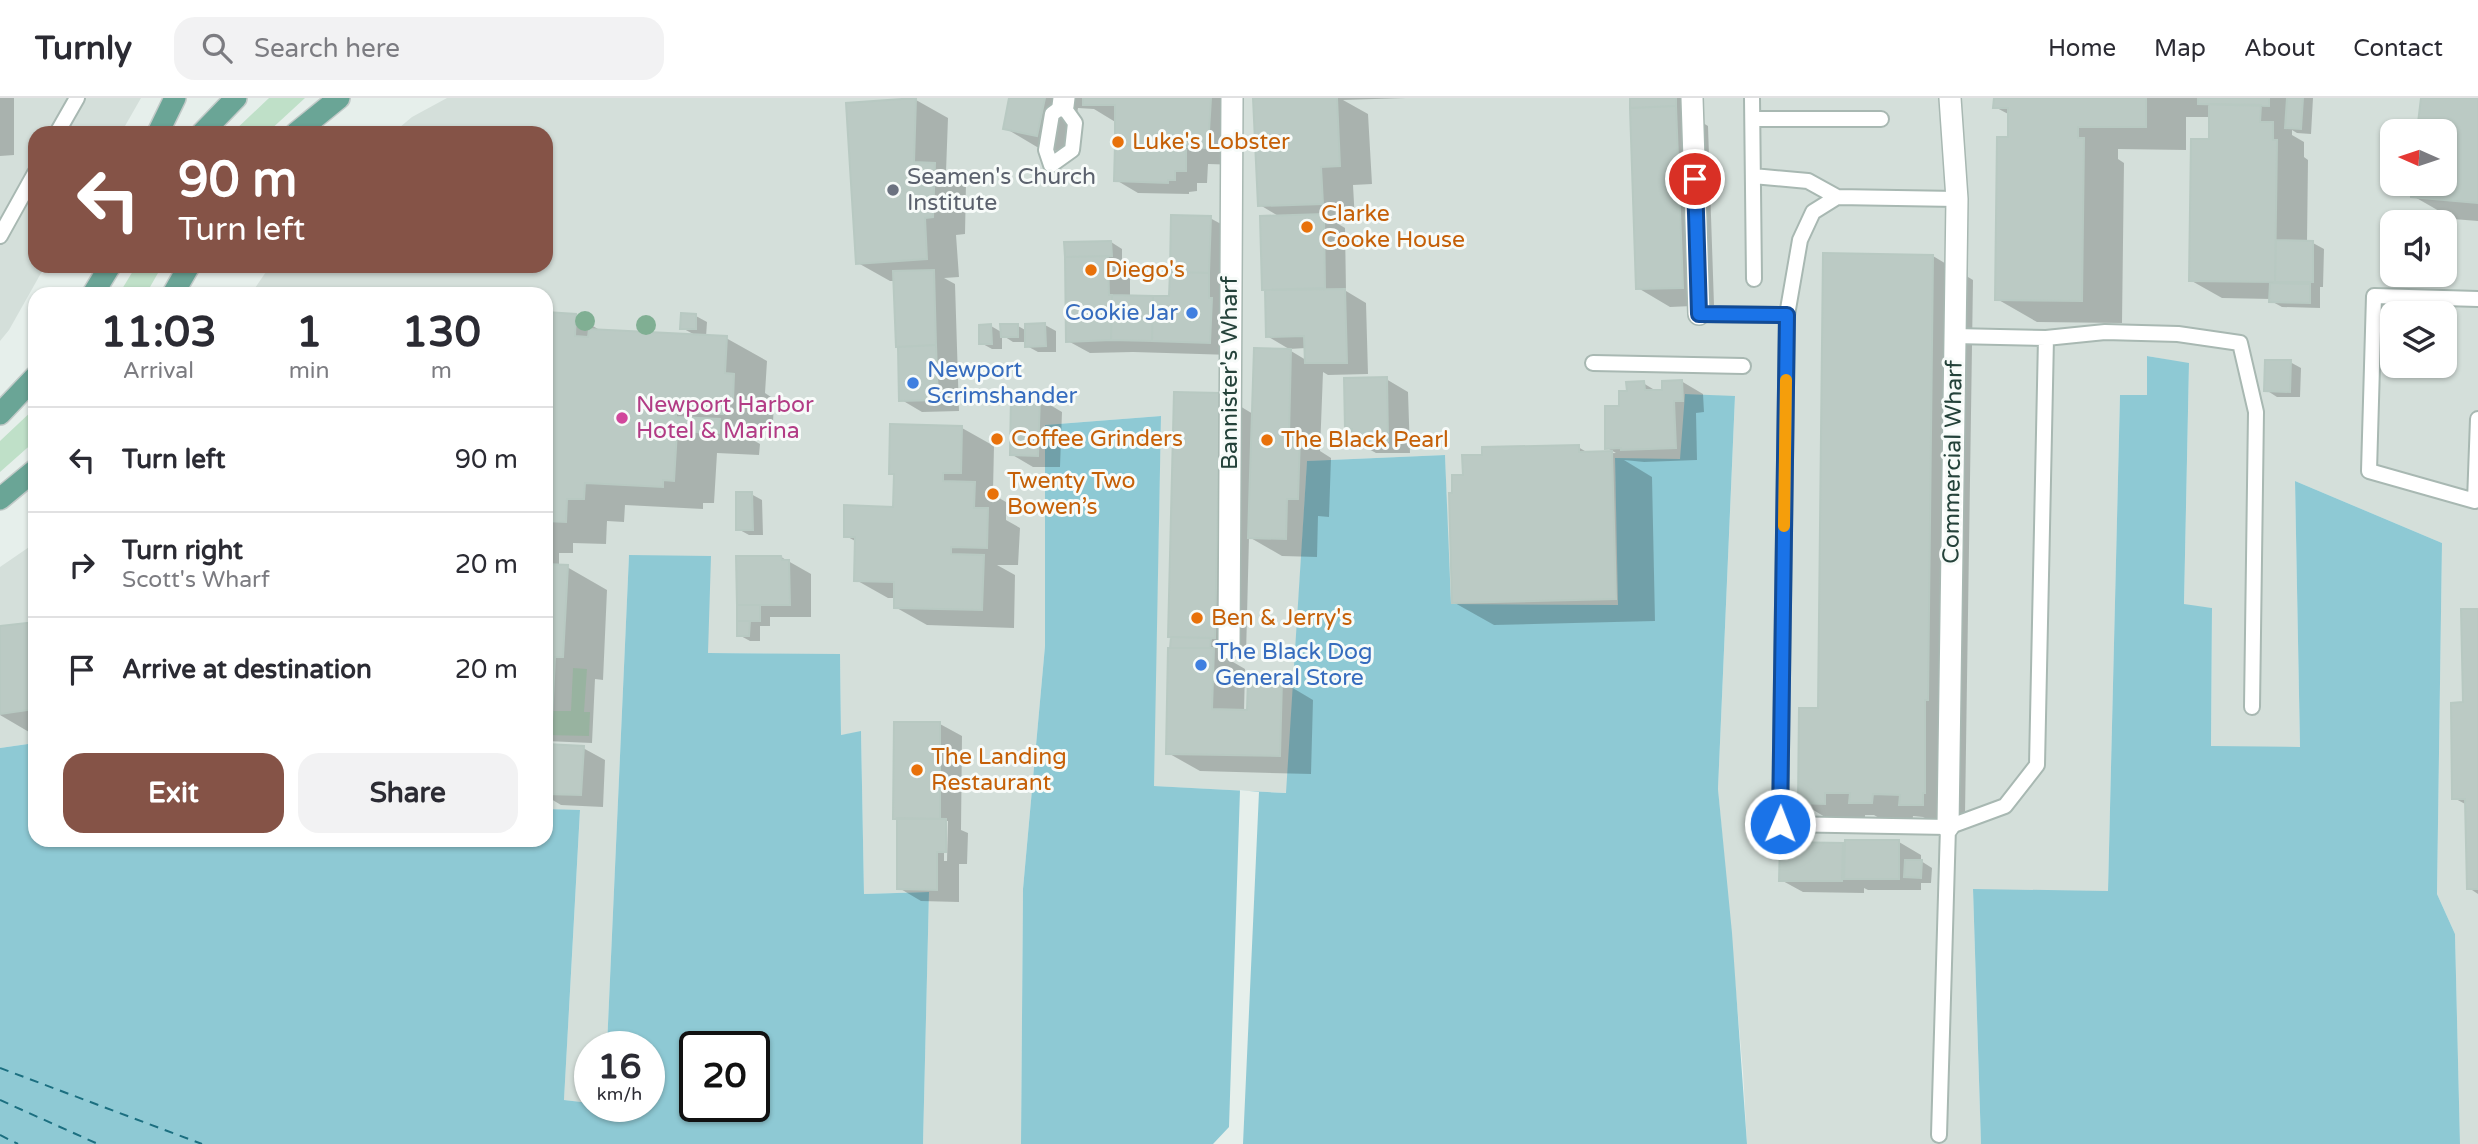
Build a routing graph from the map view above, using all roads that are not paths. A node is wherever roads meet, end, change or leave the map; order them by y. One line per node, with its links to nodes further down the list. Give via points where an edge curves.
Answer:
1 (77, 98): 11 (lane)
2 (175, 98): 12 (main road)
3 (236, 98): 13 (main road)
4 (339, 98): 14 (main road)
5 (1232, 98): 34 (street, Bannister's Wharf)
6 (1692, 98): 22 (street)
7 (1752, 98): 9 (lane)
8 (1950, 98): 18 (street, Commercial Wharf)
9 (1753, 119): 10 (lane); 15 (lane)
10 (1881, 119)
11 (61, 126)
12 (161, 126)
13 (209, 126)
14 (305, 126)
15 (1753, 176): 17 (lane, via 1808,181); 20 (lane)
16 (28, 186): 19 (lane)
17 (1837, 197): 18 (lane); 23 (lane, via 1813,212 1800,240)
18 (1956, 199): 24 (street, Commercial Wharf)
19 (0, 236)
20 (1754, 279)
21 (2478, 299): 33 (lane, via 2374,296 2369,471)
22 (1699, 314): 23 (lane)
23 (1787, 315): 36 (lane, via 1780,824)
24 (1954, 336): 25 (lane); 36 (street, Commercial Wharf)
25 (2046, 338): 35 (lane, via 2105,332 2178,334 2240,343 2256,412); 36 (lane, via 2037,765 2005,806)
26 (1593, 363): 27 (lane)
27 (1743, 366)
28 (28, 384): 29 (main road)
29 (0, 414)
30 (2478, 419): 33 (lane)
31 (28, 476): 32 (main road)
32 (0, 499)
33 (2477, 503)
34 (1229, 648)
35 (2252, 707)
36 (1948, 827): 37 (lane)
37 (1939, 1135)

